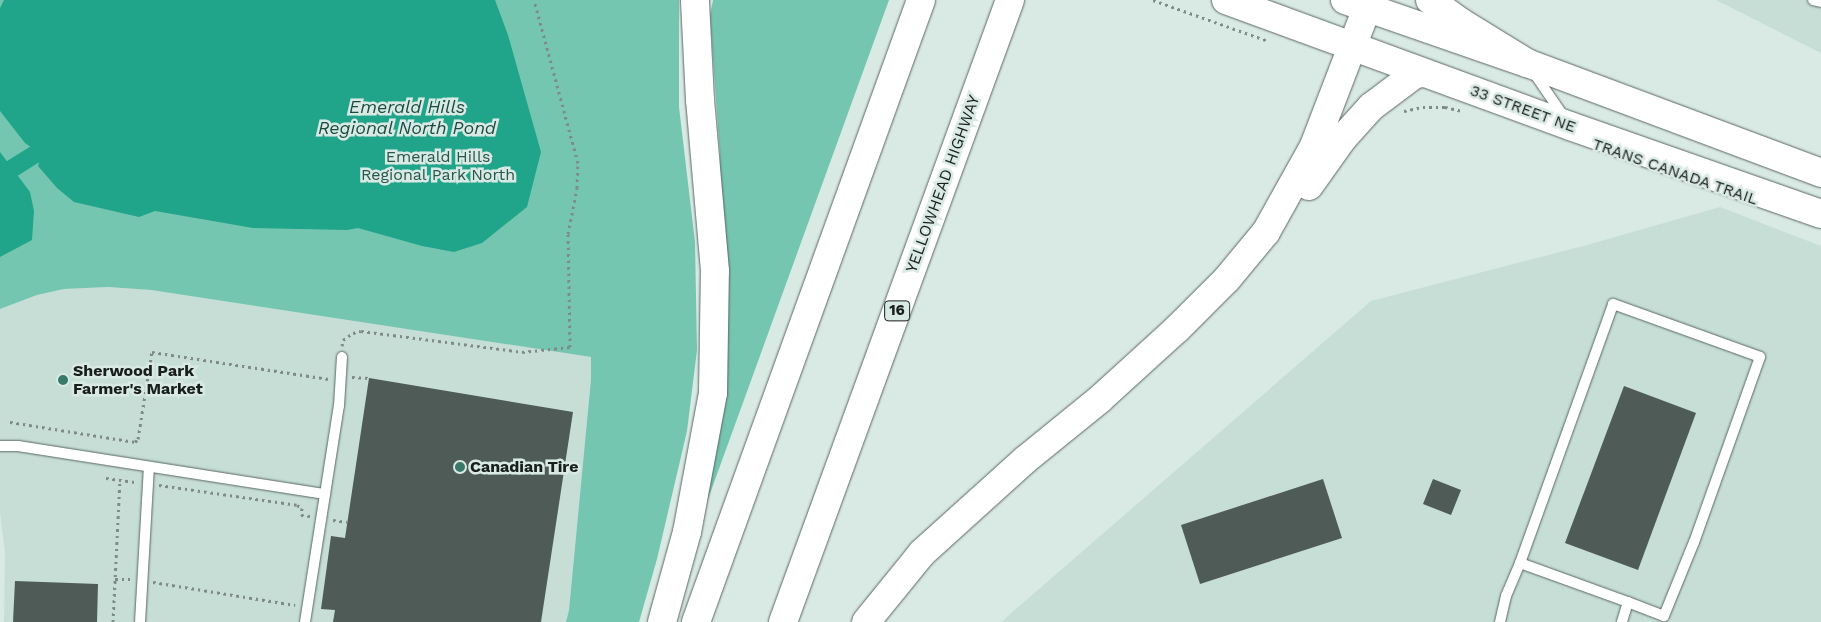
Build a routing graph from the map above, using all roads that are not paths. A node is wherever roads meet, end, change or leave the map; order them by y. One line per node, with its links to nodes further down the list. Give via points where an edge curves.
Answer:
1 (921, 0): 25 (main road)
2 (1010, 0): 26 (main road, YELLOWHEAD HIGHWAY / 16)
3 (1226, 0): 9 (main road, 33 STREET NE)
4 (1430, 0): 10 (main road)
5 (1813, 0): 6 (lane)
6 (1821, 2)
7 (1361, 3): 9 (main road); 10 (main road)
8 (696, 5): 24 (main road, via 700,100 715,271 713,393 687,532)
9 (1353, 46): 11 (main road, 33 STREET NE); 15 (main road, via 1314,146)
10 (1527, 63): 12 (lane); 13 (main road)
11 (1423, 73): 12 (main road, 33 STREET NE); 15 (main road, via 1415,74 1371,106 1286,218)
12 (1570, 126): 14 (main road, 33 STREET NE)
13 (1821, 173)
14 (1821, 214)
15 (1266, 232): 27 (main road, via 1227,279 1177,329 922,553)
16 (342, 357): 19 (lane, via 339,406)
17 (0, 446): 18 (lane, via 18,446)
18 (149, 467): 19 (lane); 22 (lane)
19 (325, 494): 23 (lane)
20 (1520, 563): 21 (lane); 21 (lane, via 1613,304 1760,357 1664,616); 28 (lane, via 1506,596)
21 (1628, 602): 29 (lane)
22 (140, 622)
23 (305, 622)
24 (662, 622)
25 (696, 622)
26 (784, 622)
27 (866, 622)
28 (1500, 622)
29 (1622, 622)

